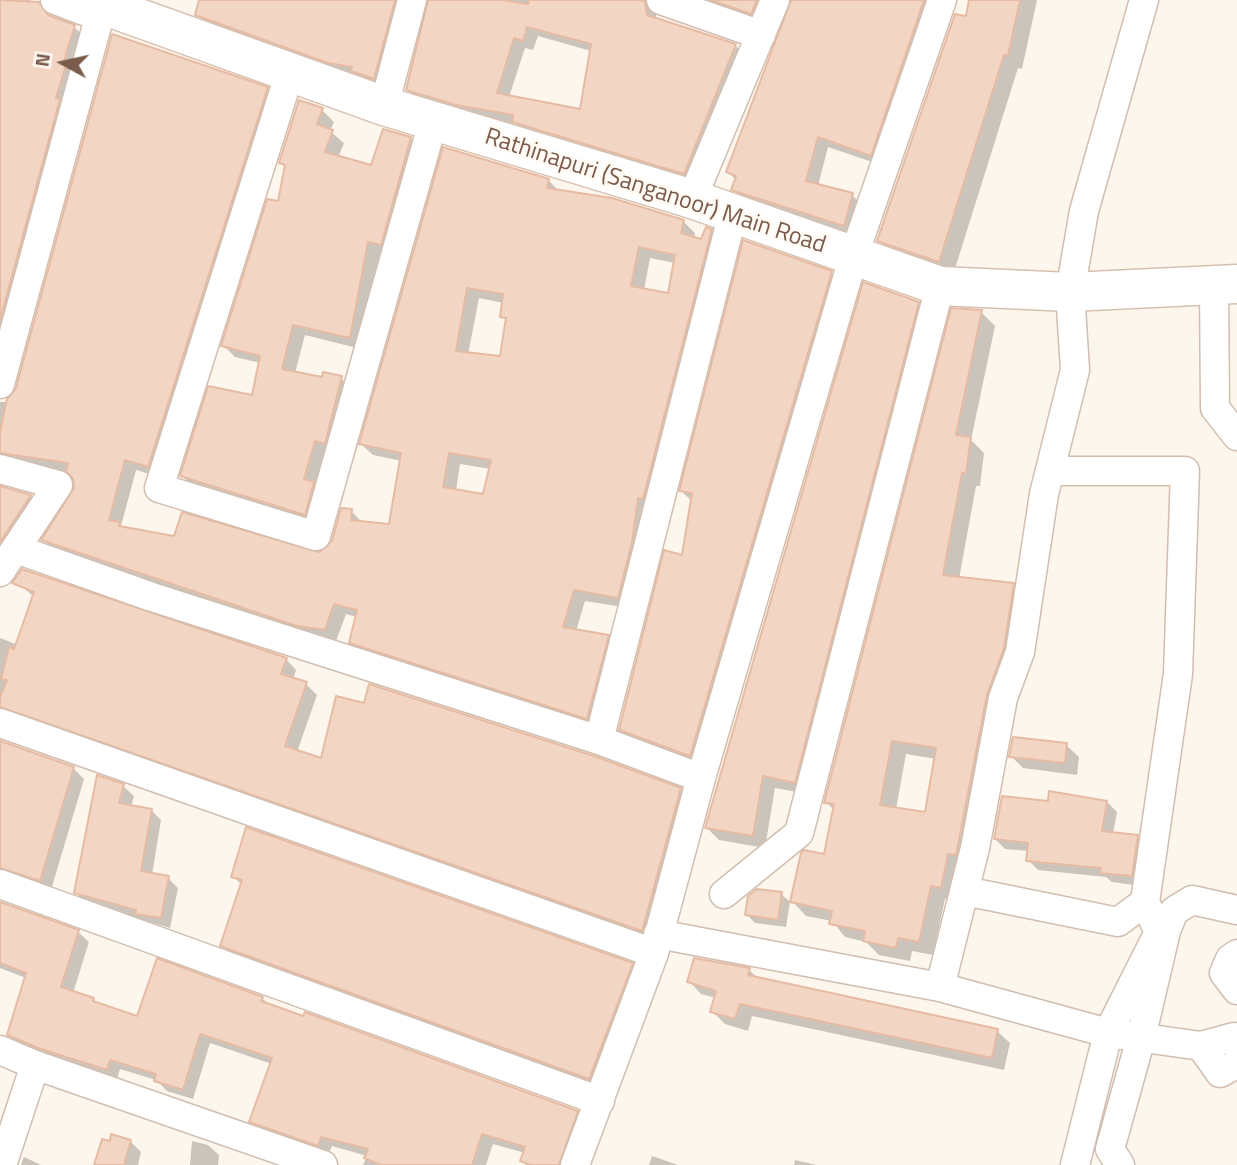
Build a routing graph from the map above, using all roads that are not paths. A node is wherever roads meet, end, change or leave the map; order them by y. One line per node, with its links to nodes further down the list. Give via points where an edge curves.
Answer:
1 (55, 0): 7 (street, via 84,11)
2 (412, 0): 10 (street)
3 (661, 0): 8 (street)
4 (775, 0): 8 (street)
5 (942, 0): 14 (street)
6 (1144, 0): 17 (street, via 1084,211)
7 (96, 2): 9 (street, Rathinapuri (Sanganoor) Main Road); 18 (street)
8 (761, 35): 12 (street)
9 (290, 72): 10 (street, Rathinapuri (Sanganoor) Main Road); 11 (street, via 159,488 316,536)
10 (384, 106): 11 (street, Rathinapuri (Sanganoor) Main Road)
11 (433, 122): 12 (street, Rathinapuri (Sanganoor) Main Road)
12 (692, 198): 13 (street, Rathinapuri (Sanganoor) Main Road)
13 (733, 213): 14 (street, Rathinapuri (Sanganoor) Main Road); 25 (street)
14 (854, 256): 16 (street, Rathinapuri (Sanganoor) Main Road); 26 (street)
15 (1225, 285): 17 (street, Rathinapuri (Sanganoor) Main Road); 19 (street, via 1215,408)
16 (940, 286): 17 (street, Rathinapuri (Sanganoor) Main Road); 29 (street, via 799,833)
17 (1070, 292): 21 (street, via 1075,370)
18 (0, 384)
19 (1237, 436)
20 (0, 469): 22 (street, via 58,485)
21 (1050, 471): 28 (street, via 1020,652 1003,698); 30 (street, via 1185,471 1178,674)
22 (16, 549): 23 (street); 25 (street)
23 (0, 572)
24 (0, 723): 32 (street)
25 (598, 740): 26 (street)
26 (701, 778): 32 (street)
27 (0, 884): 43 (street)
28 (965, 891): 30 (street, via 1118,922); 34 (street)
29 (724, 894)
30 (1145, 902): 36 (street, via 1159,932)
31 (1237, 910): 37 (street, via 1192,900 1174,911)
32 (656, 943): 34 (street); 43 (street)
33 (1237, 954): 35 (street, via 1224,974)
34 (940, 987): 36 (street)
35 (1237, 990)
36 (1108, 1033): 37 (street); 47 (street)
37 (1142, 1038): 39 (street); 48 (street, via 1110,1149)
38 (1237, 1041): 39 (street, via 1234,1037)
39 (1201, 1046): 41 (street, via 1220,1073)
40 (0, 1050): 42 (street)
41 (1237, 1064)
42 (35, 1065): 44 (street); 45 (street)
43 (600, 1101): 46 (street)
44 (2, 1165)
45 (323, 1165)
46 (575, 1165)
47 (1075, 1165)
48 (1120, 1165)

